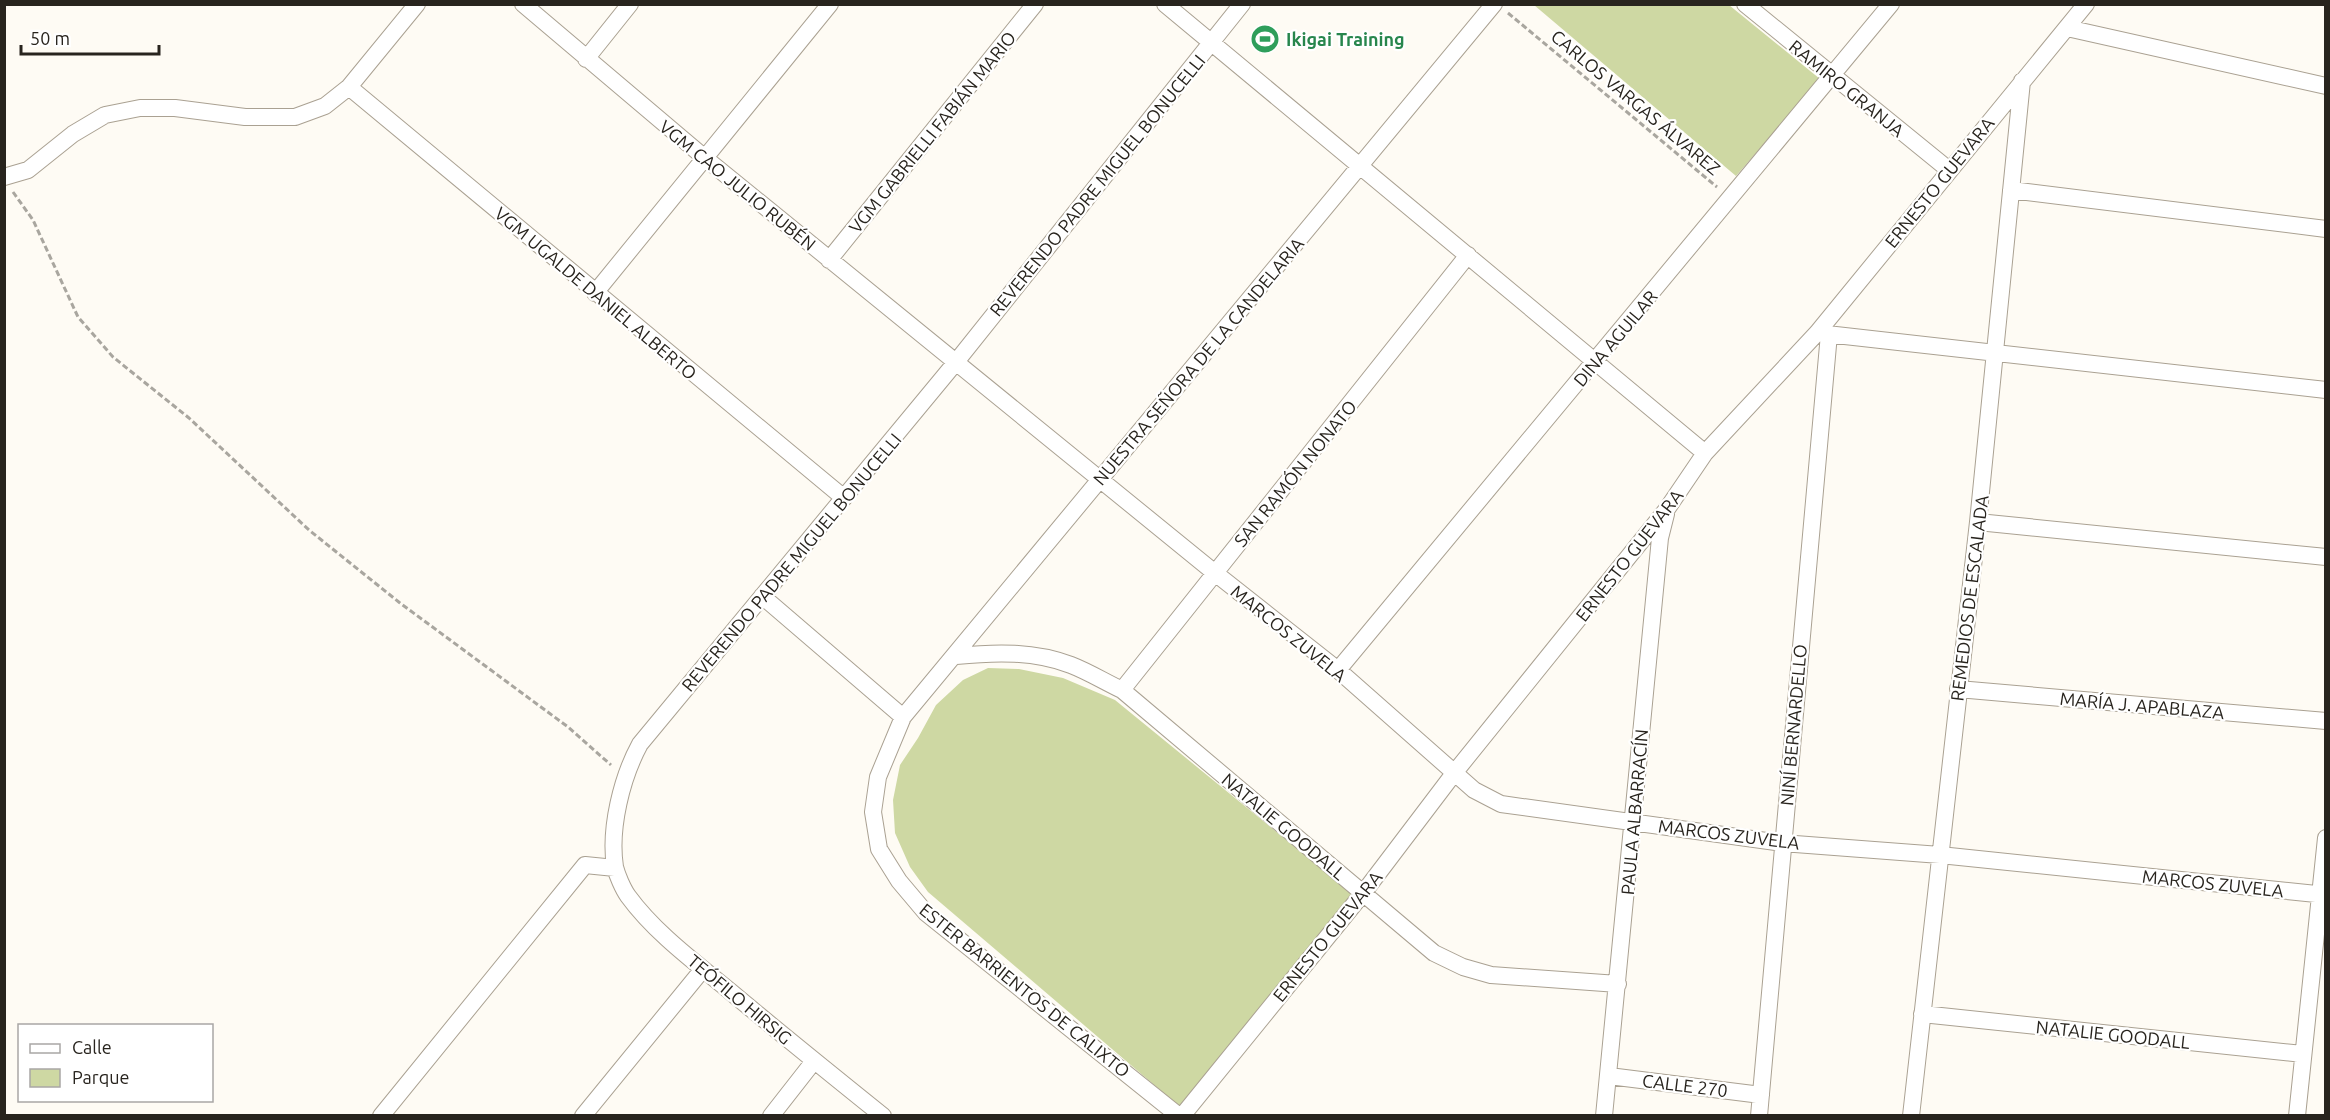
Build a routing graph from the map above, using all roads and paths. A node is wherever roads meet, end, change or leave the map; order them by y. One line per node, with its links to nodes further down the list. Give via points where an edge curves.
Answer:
1 (417, 4): 18 (street)
2 (523, 4): 14 (street, VGM CAO JULIO RUBÉN)
3 (630, 4): 14 (street)
4 (830, 4): 19 (street)
5 (1035, 4): 28 (street, VGM GABRIELLI FABIÁN MARIO)
6 (1165, 4): 13 (street)
7 (1242, 4): 13 (street, REVERENDO PADRE MIGUEL BONUCELLI)
8 (1745, 4): 15 (street, RAMIRO GRANJA)
9 (1891, 4): 15 (street, DINA AGUILAR)
10 (2086, 4): 12 (street, ERNESTO GUEVARA)
11 (1500, 8): 20 (street, NUESTRA SEÑORA DE LA CANDELARIA); 25 (path, CARLOS VARGAS ÁLVAREZ)
12 (2067, 28): 16 (street, ERNESTO GUEVARA); 17 (street)
13 (1211, 42): 20 (street); 33 (street, REVERENDO PADRE MIGUEL BONUCELLI)
14 (586, 59): 19 (street, VGM CAO JULIO RUBÉN)
15 (1833, 76): 21 (street, RAMIRO GRANJA); 25 (street, DINA AGUILAR)
16 (2022, 81): 21 (street, ERNESTO GUEVARA); 24 (street, REMEDIOS DE ESCALADA)
17 (2325, 86)
18 (349, 87): 22 (street, via 325,106 295,117 245,117 176,108 140,108 105,115 28,170); 29 (street, VGM UGALDE DANIEL ALBERTO)
19 (705, 158): 28 (street, VGM CAO JULIO RUBÉN); 29 (street)
20 (1360, 166): 27 (street); 36 (street, NUESTRA SEÑORA DE LA CANDELARIA)
21 (1948, 170): 30 (street, ERNESTO GUEVARA)
22 (4, 177)
23 (4, 189): 50 (path, via 12,191 33,220 78,317 113,357 189,418 309,530 568,728)
24 (2011, 190): 26 (street); 31 (street, REMEDIOS DE ESCALADA)
25 (1731, 198): 32 (street, DINA AGUILAR)
26 (2325, 229)
27 (1468, 255): 32 (street); 41 (street, SAN RAMÓN NONATO)
28 (829, 260): 33 (street, VGM CAO JULIO RUBÉN)
29 (595, 293): 37 (street, VGM UGALDE DANIEL ALBERTO)
30 (1823, 333): 31 (street); 35 (street, ERNESTO GUEVARA); 53 (street, NINÍ BERNARDELLO)
31 (1996, 352): 34 (street); 39 (street, REMEDIOS DE ESCALADA)
32 (1596, 360): 35 (street); 44 (street, DINA AGUILAR)
33 (956, 362): 36 (street, VGM CAO JULIO RUBÉN); 37 (street, REVERENDO PADRE MIGUEL BONUCELLI)
34 (2325, 390)
35 (1705, 453): 38 (street, ERNESTO GUEVARA)
36 (1101, 479): 41 (street, MARCOS ZUVELA); 43 (street, NUESTRA SEÑORA DE LA CANDELARIA)
37 (844, 498): 42 (street, REVERENDO PADRE MIGUEL BONUCELLI)
38 (1667, 509): 49 (street, ERNESTO GUEVARA); 51 (street, PAULA ALBARRACÍN, via 1660,538)
39 (1978, 522): 40 (street); 46 (street, REMEDIOS DE ESCALADA)
40 (2325, 556)
41 (1215, 573): 44 (street, MARCOS ZUVELA); 45 (street, SAN RAMÓN NONATO)
42 (762, 596): 47 (street); 50 (street, REVERENDO PADRE MIGUEL BONUCELLI, via 640,744)
43 (956, 656): 45 (street, NATALIE GOODALL, via 997,652 1038,656 1072,665); 47 (street, NUESTRA SEÑORA DE LA CANDELARIA)
44 (1338, 670): 49 (street, MARCOS ZUVELA)
45 (1122, 690): 56 (street, NATALIE GOODALL)
46 (1958, 690): 48 (street, MARÍA J. APABLAZA); 54 (street, REMEDIOS DE ESCALADA)
47 (903, 717): 69 (street, ESTER BARRIENTOS DE CALIXTO, via 878,777 873,812 879,849 899,881 926,913)
48 (2325, 721)
49 (1455, 772): 51 (street, MARCOS ZUVELA, via 1474,790 1501,804); 56 (street, ERNESTO GUEVARA)
50 (625, 779): 55 (street, REVERENDO PADRE MIGUEL BONUCELLI, via 618,811)
51 (1633, 822): 53 (street, MARCOS ZUVELA); 59 (street, PAULA ALBARRACÍN)
52 (2325, 838): 57 (street)
53 (1782, 843): 54 (street, MARCOS ZUVELA); 64 (street, NINÍ BERNARDELLO)
54 (1940, 855): 57 (street, MARCOS ZUVELA); 60 (street, REMEDIOS DE ESCALADA)
55 (615, 867): 58 (street, TEÓFILO HIRSIG, via 626,894); 65 (street, via 585,865)
56 (1364, 892): 59 (street, NATALIE GOODALL, via 1434,953 1464,967 1491,975); 69 (street, ERNESTO GUEVARA)
57 (2323, 894): 61 (street)
58 (703, 969): 62 (street, TEÓFILO HIRSIG); 66 (street)
59 (1618, 984): 63 (street, PAULA ALBARRACÍN)
60 (1922, 1014): 61 (street, NATALIE GOODALL); 72 (street, REMEDIOS DE ESCALADA)
61 (2303, 1054): 73 (street)
62 (814, 1061): 67 (street); 68 (street, TEÓFILO HIRSIG)
63 (1609, 1076): 64 (street, CALLE 270); 70 (street, PAULA ALBARRACÍN)
64 (1761, 1095): 71 (street, NINÍ BERNARDELLO)
65 (381, 1116)
66 (583, 1116)
67 (771, 1116)
68 (883, 1116)
69 (1181, 1116)
70 (1604, 1116)
71 (1759, 1116)
72 (1911, 1116)
73 (2297, 1116)

